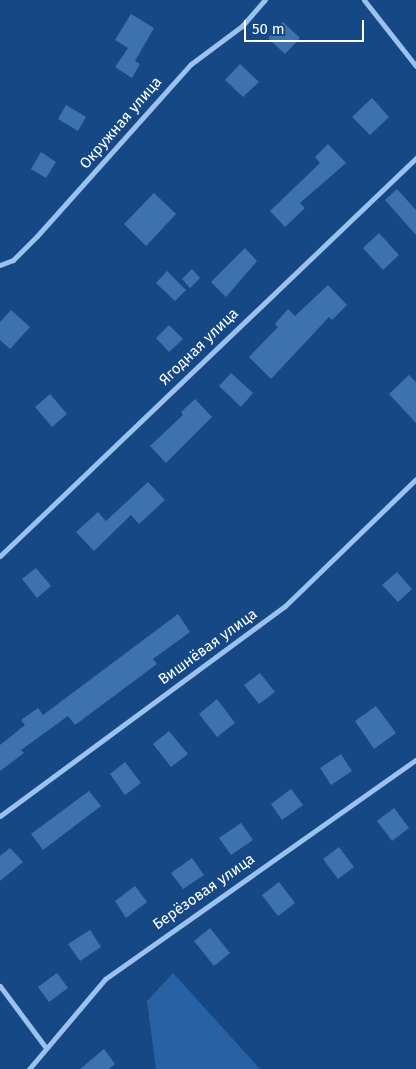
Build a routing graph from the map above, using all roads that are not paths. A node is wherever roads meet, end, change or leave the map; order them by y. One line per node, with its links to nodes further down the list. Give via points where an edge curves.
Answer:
1 (265, 0): 5 (street, Окружная улица, via 242,26 185,70 154,101 122,144 37,236 13,260)
2 (364, 0): 3 (street)
3 (416, 66)
4 (416, 158): 7 (street, Ягодная улица)
5 (0, 265)
6 (416, 479): 9 (street, Вишнёвая улица, via 285,606)
7 (0, 556)
8 (416, 760): 11 (street, Берёзовая улица, via 105,979)
9 (0, 816)
10 (0, 986): 11 (street)
11 (46, 1048): 12 (street, Берёзовая улица)
12 (29, 1069)

